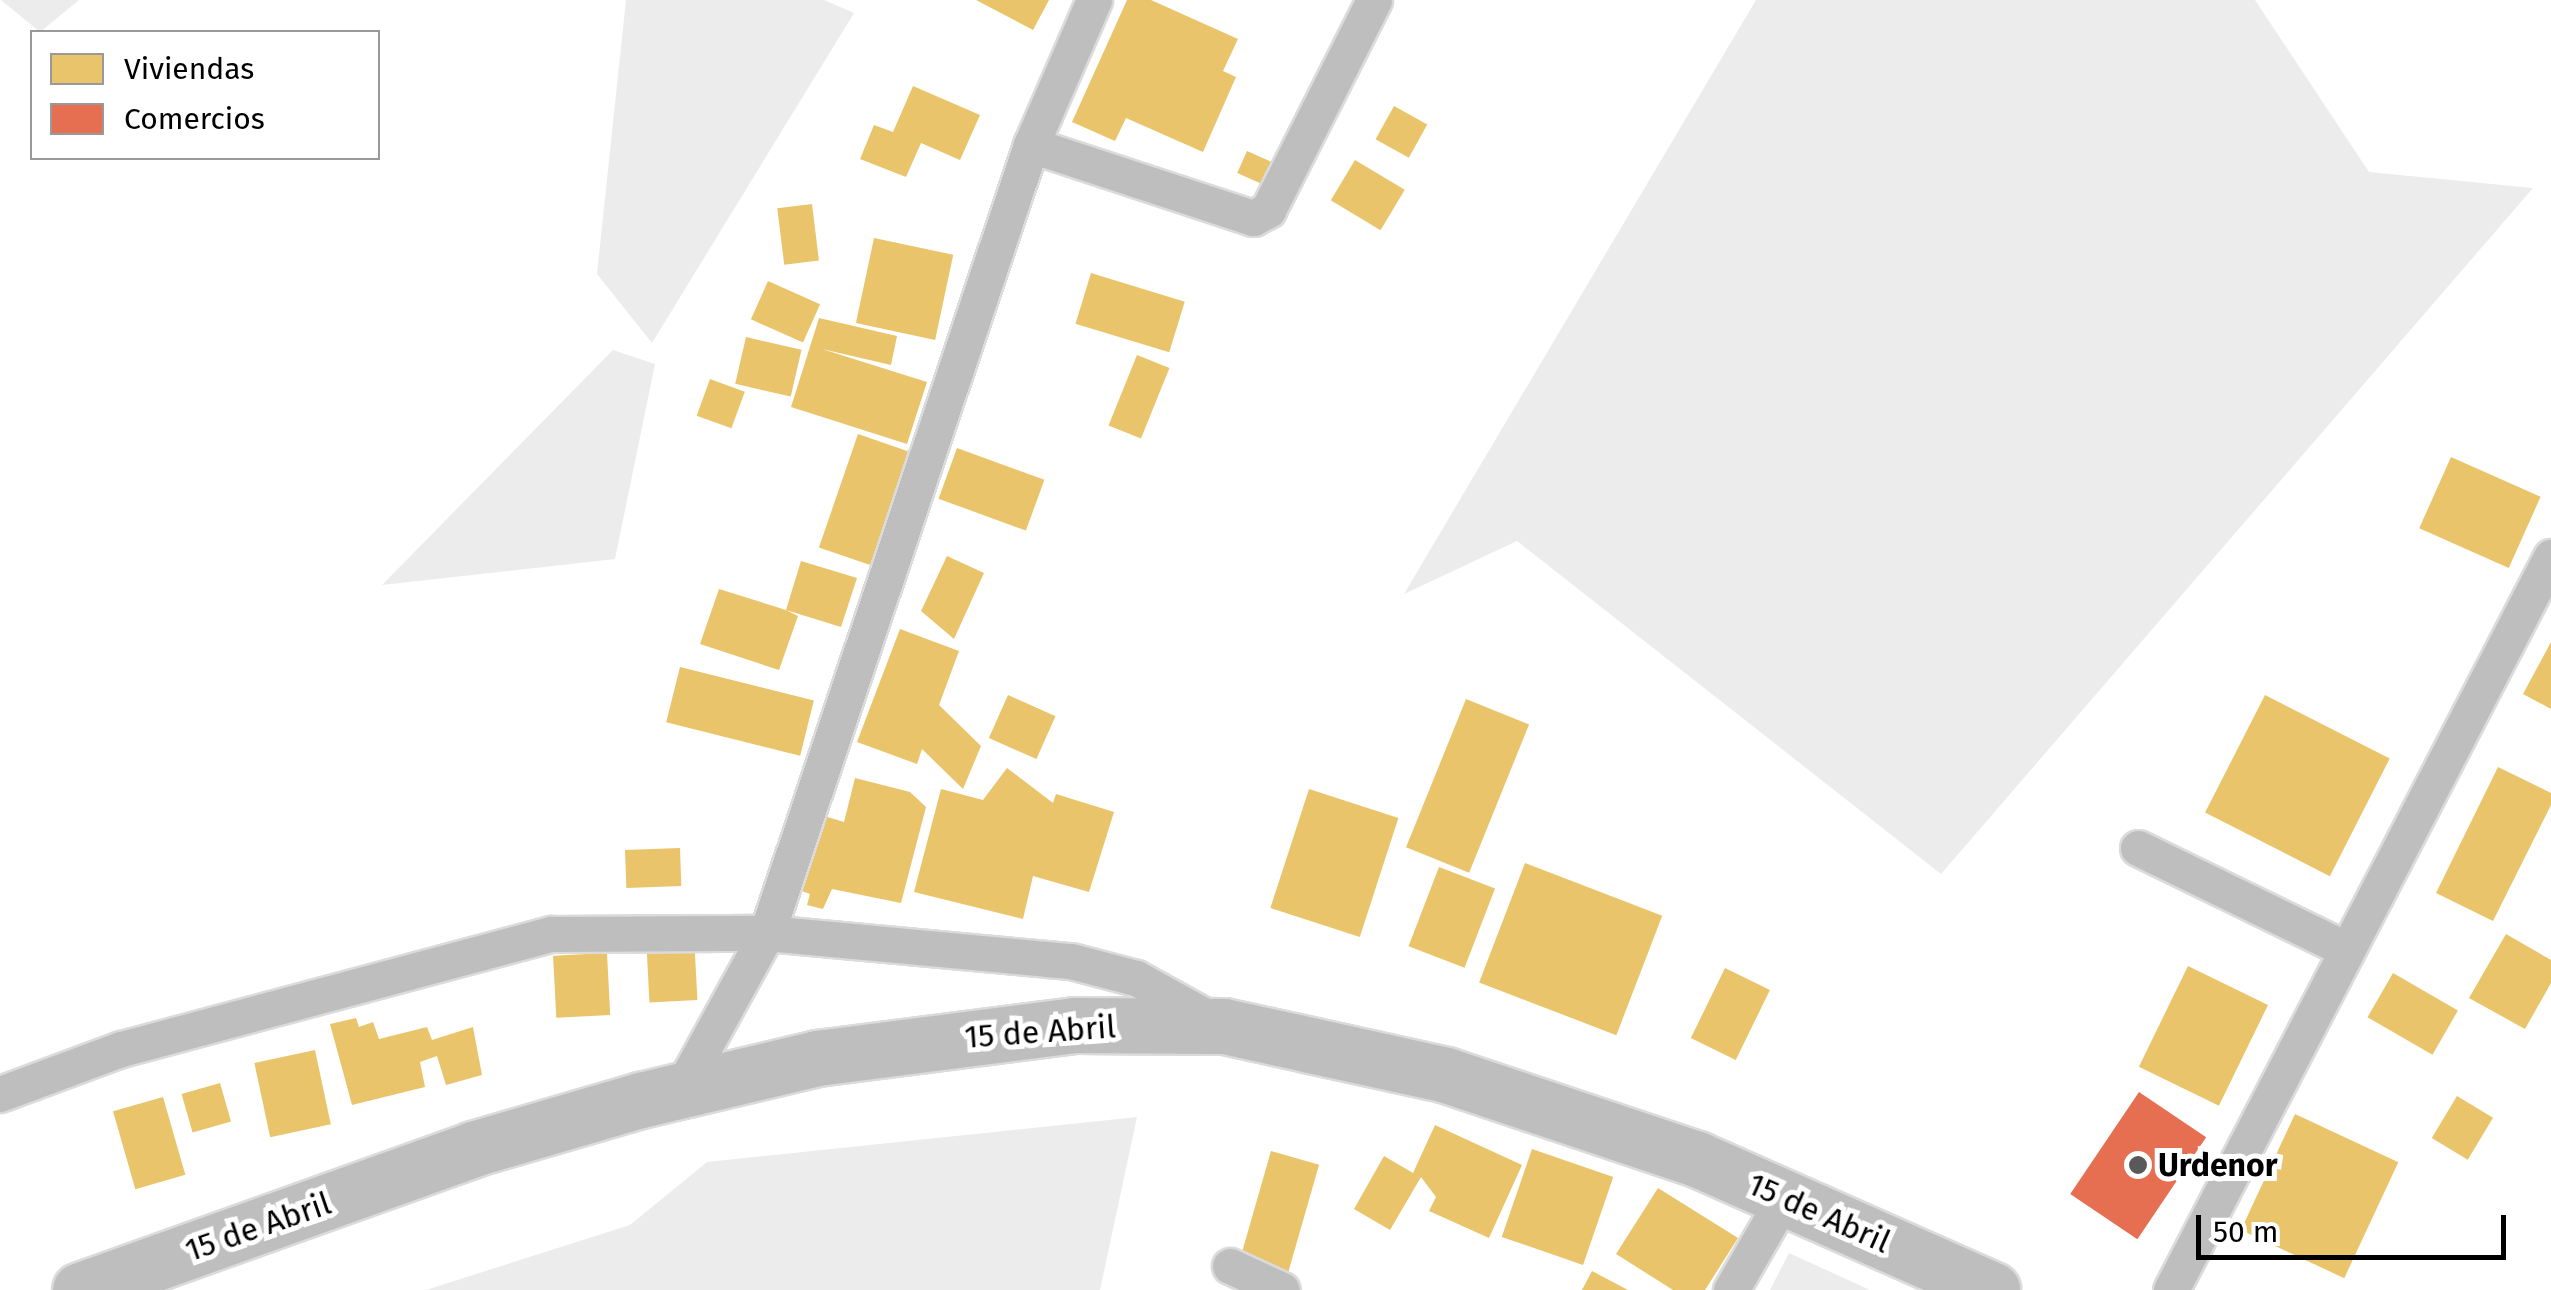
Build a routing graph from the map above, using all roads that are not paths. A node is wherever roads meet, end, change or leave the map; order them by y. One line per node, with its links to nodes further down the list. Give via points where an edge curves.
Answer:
1 (1094, 0): 3 (street)
2 (1374, 0): 3 (street, via 1268,210 1254,218)
3 (1031, 144): 6 (street)
4 (2551, 557): 7 (street)
5 (2138, 848): 7 (street)
6 (767, 933): 8 (street, via 1071,960 1136,978); 9 (street); 10 (street, via 551,934 121,1049)
7 (2345, 949): 17 (street)
8 (1224, 1026): 9 (main road, 15 de Abril, via 986,1034 817,1058); 11 (main road, 15 de Abril, via 1568,1110)
9 (680, 1091): 13 (main road, 15 de Abril, via 472,1150)
10 (0, 1094)
11 (1785, 1196): 15 (street); 16 (main road, 15 de Abril)
12 (1230, 1266): 14 (street)
13 (80, 1290)
14 (1282, 1290)
15 (1731, 1290)
16 (1992, 1290)
17 (2171, 1290)

